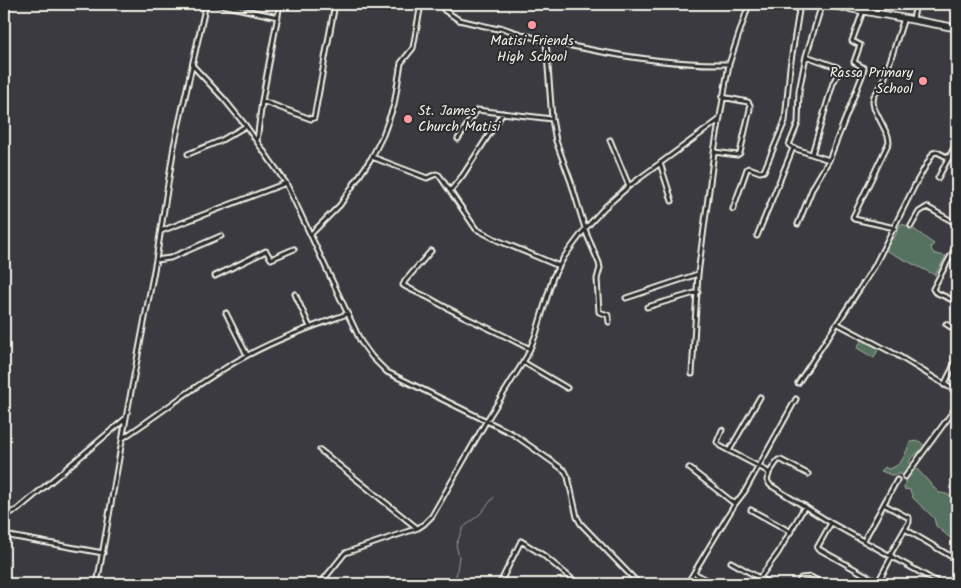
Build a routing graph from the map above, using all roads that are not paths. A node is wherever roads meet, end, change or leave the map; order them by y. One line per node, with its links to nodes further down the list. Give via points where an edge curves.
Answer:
1 (206, 4): 21 (street)
2 (218, 4): 14 (street)
3 (280, 4): 14 (street)
4 (335, 4): 23 (street, via 314,118 311,120)
5 (421, 4): 37 (street, via 413,48 401,63 390,120)
6 (442, 4): 18 (street, via 444,10 459,20 500,27)
7 (749, 4): 20 (street)
8 (800, 4): 47 (street, via 784,123 764,171 747,170)
9 (822, 4): 19 (street)
10 (826, 4): 11 (highway)
11 (832, 4): 13 (highway)
12 (916, 4): 16 (street)
13 (864, 10): 15 (highway); 40 (street, via 852,41 860,46 854,63 864,69)
14 (278, 17): 23 (street)
15 (904, 18): 16 (highway); 51 (street, via 883,83 873,101 889,142 853,217)
16 (913, 20): 17 (highway)
17 (957, 28)
18 (546, 41): 20 (street, via 665,61); 25 (street)
19 (806, 56): 32 (street, via 799,91 798,123 789,145); 35 (street, via 840,70 833,83)
20 (729, 64): 22 (street)
21 (193, 66): 27 (street); 53 (street, via 174,146)
22 (722, 97): 26 (street); 33 (street, via 748,102 750,109 740,152 737,155)
23 (262, 101): 30 (street)
24 (503, 113): 25 (street); 28 (street, via 477,110); 45 (street)
25 (552, 119): 52 (street, via 557,146)
26 (719, 120): 33 (street); 41 (street)
27 (246, 126): 30 (street); 34 (street)
28 (458, 139)
29 (610, 140): 44 (street)
30 (257, 141): 43 (street)
31 (957, 142): 36 (street)
32 (793, 148): 35 (street); 56 (street)
33 (714, 152): 62 (street)
34 (188, 154)
35 (812, 154): 40 (street)
36 (951, 154): 38 (street); 39 (street)
37 (372, 156): 45 (street, via 426,178 438,175); 54 (street, via 340,205)
38 (949, 158): 42 (street); 51 (street, via 934,151)
39 (957, 158)
40 (829, 160): 48 (street, via 813,187)
41 (660, 163): 44 (street); 46 (street)
42 (938, 178)
43 (286, 183): 53 (street); 54 (street)
44 (629, 186): 52 (street)
45 (450, 191): 61 (street, via 476,229)
46 (672, 200)
47 (733, 209)
48 (798, 224)
49 (957, 224): 50 (street, via 926,207)
50 (911, 226)
51 (895, 228): 72 (street)
52 (585, 229): 61 (street); 71 (street, via 600,268 597,279 599,312 608,315)
53 (160, 231): 60 (street)
54 (310, 234): 70 (street)
55 (221, 236): 60 (street, via 170,258)
56 (757, 236)
57 (957, 246): 67 (street, via 933,289)
58 (294, 250): 63 (street, via 271,259 266,251)
59 (431, 251): 76 (street, via 403,285)
60 (156, 260): 88 (street)
61 (559, 266): 76 (street)
62 (698, 274): 64 (street); 66 (street)
63 (215, 276)
64 (698, 292): 68 (street); 80 (street)
65 (295, 294): 74 (street)
66 (626, 298)
67 (957, 302)
68 (647, 307)
69 (226, 313): 77 (street)
70 (347, 314): 74 (street); 89 (street, via 361,342 387,372)
71 (609, 322)
72 (838, 324): 81 (street); 82 (street, via 897,355)
73 (946, 324): 75 (street)
74 (310, 328): 77 (street)
75 (957, 331)
76 (530, 349): 79 (street)
77 (248, 355): 91 (street)
78 (957, 359): 82 (street)
79 (523, 362): 83 (street); 89 (street)
80 (692, 374)
81 (798, 383)
82 (944, 385): 84 (street)
83 (567, 388)
84 (957, 392)
85 (760, 397): 93 (street)
86 (796, 399): 94 (street)
87 (957, 406): 98 (street)
88 (126, 418): 91 (street); 104 (street, via 17,510)
89 (487, 420): 106 (street, via 432,516); 122 (street, via 513,434 565,471 581,524)
90 (722, 430): 93 (street, via 717,442)
91 (122, 438): 111 (street)
92 (320, 450): 106 (street)
93 (729, 450): 94 (street)
94 (758, 467): 96 (street); 100 (street)
95 (689, 468): 100 (street)
96 (769, 474): 97 (street, via 781,460); 102 (street, via 770,486)
97 (808, 474)
98 (905, 477)
99 (897, 480): 101 (street)
100 (735, 504): 115 (street)
101 (885, 505): 107 (street, via 909,518); 110 (street)
102 (805, 506): 105 (street); 108 (street)
103 (751, 510): 108 (street)
104 (7, 514)
105 (831, 523): 110 (street); 118 (street, via 817,548)
106 (418, 528): 120 (street, via 345,553)
107 (905, 529): 112 (street); 113 (street)
108 (791, 532): 116 (street)
109 (4, 534): 111 (street)
110 (864, 540): 112 (street)
111 (103, 553): 119 (street)
112 (891, 556): 118 (street); 129 (street)
113 (957, 560)
114 (731, 562): 116 (street)
115 (694, 573): 123 (street); 124 (street)
116 (759, 578): 125 (street); 126 (street)
117 (500, 583): 121 (street, via 521,541 544,555)
118 (877, 583)
119 (97, 584)
120 (320, 584)
121 (578, 584)
122 (639, 584)
123 (687, 584)
124 (715, 584)
125 (754, 584)
126 (770, 584)
127 (798, 584): 128 (street, via 807,576)
128 (823, 584)
129 (941, 584)

